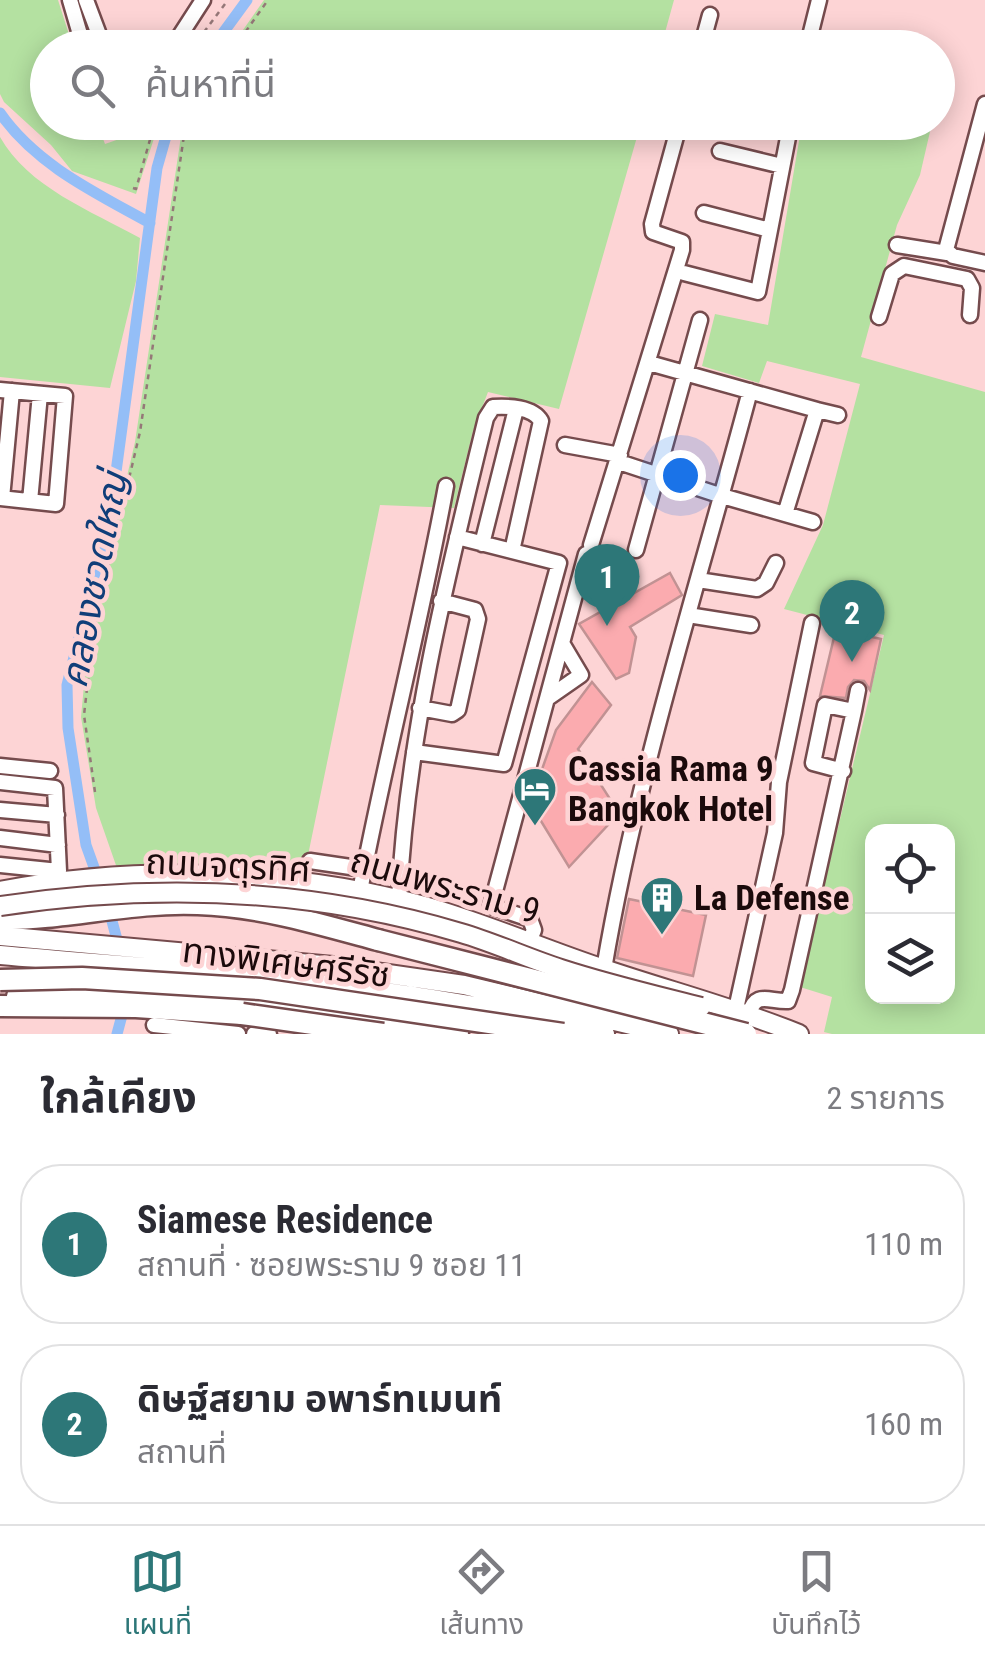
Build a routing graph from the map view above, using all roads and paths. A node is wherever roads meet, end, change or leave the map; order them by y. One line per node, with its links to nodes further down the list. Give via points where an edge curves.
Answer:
1 (70, 0): 9 (street)
2 (86, 0): 10 (street)
3 (203, 0): 7 (street)
4 (228, 0): 12 (path)
5 (268, 0): 13 (path)
6 (818, 0): 15 (street)
7 (190, 7): 11 (street)
8 (710, 15): 14 (street)
9 (79, 30)
10 (97, 30)
11 (180, 30)
12 (206, 30)
13 (247, 30)
14 (706, 30)
15 (811, 30)
16 (985, 104): 26 (street)
17 (151, 140): 23 (path)
18 (183, 140): 72 (path, via 140,432 94,626 84,715)
19 (675, 140): 35 (street, via 652,224 653,232 682,242 682,250)
20 (787, 140): 22 (street)
21 (720, 151): 22 (street)
22 (782, 166): 25 (street)
23 (132, 188)
24 (704, 214): 25 (street)
25 (770, 230): 30 (street, via 758,292)
26 (946, 254): 27 (street); 29 (street, via 902,246)
27 (968, 260): 28 (street); 31 (street)
28 (985, 263)
29 (904, 266): 31 (street); 33 (street, via 892,274)
30 (684, 273)
31 (962, 278): 32 (street, via 972,288)
32 (970, 315)
33 (879, 317)
34 (700, 320): 36 (street)
35 (649, 363): 36 (street); 44 (street)
36 (686, 373): 38 (street); 45 (street)
37 (6, 391): 39 (street); 48 (street)
38 (750, 391): 41 (street); 47 (street)
39 (40, 394): 49 (street); 49 (street, via 65,396 56,504)
40 (516, 408): 52 (street, via 489,411); 53 (street); 55 (street, via 541,422)
41 (817, 410): 42 (street); 50 (street)
42 (838, 415)
43 (565, 445): 44 (street)
44 (619, 458): 45 (street); 62 (street)
45 (657, 475): 47 (street); 54 (street)
46 (446, 486): 79 (street)
47 (722, 496): 50 (street); 57 (street)
48 (1, 498): 49 (street)
49 (30, 501)
50 (786, 514): 51 (street)
51 (814, 522)
52 (457, 537): 53 (street); 58 (street)
53 (482, 544): 55 (street)
54 (636, 550)
55 (512, 552): 67 (street, via 559,563 504,764)
56 (776, 563): 57 (street, via 757,588)
57 (698, 580): 59 (street)
58 (441, 601): 65 (street); 65 (street, via 475,610 478,619 458,710)
59 (688, 615): 61 (street); 87 (street, via 619,882)
60 (812, 623): 94 (street, via 778,782)
61 (751, 625)
62 (562, 644): 64 (street); 64 (street, via 581,675)
63 (858, 690): 66 (street)
64 (548, 698): 84 (street, via 490,906 530,919)
65 (420, 708): 67 (street)
66 (854, 711): 70 (street); 70 (street, via 825,705 813,763)
67 (414, 752): 82 (street)
68 (0, 766): 69 (street)
69 (50, 771)
70 (843, 771): 94 (street, via 792,990 788,1000 756,1000)
71 (0, 782): 74 (street, via 56,788)
72 (95, 792)
73 (0, 810): 74 (street)
74 (57, 815): 76 (street)
75 (0, 838): 76 (street)
76 (58, 845): 78 (street, via 59,871)
77 (310, 861): 79 (street)
78 (0, 866)
79 (364, 868): 81 (street)
80 (0, 891): 81 (main road, ถนนพระราม 9, via 143,875)
81 (360, 891): 82 (main road, ถนนพระราม 9)
82 (399, 900): 84 (main road, ถนนพระราม 9)
83 (2, 919): 86 (main road, via 44,941); 94 (highway, bridge, via 236,906); 105 (main road, ถนนจตุรทิศ, bridge, via 157,892 260,894 353,906)
84 (530, 942): 87 (main road, ถนนพระราม 9)
85 (0, 955): 86 (main road)
86 (209, 964): 90 (main road); 93 (main road, via 333,966 464,985)
87 (604, 970): 93 (main road); 94 (main road, ถนนพระราม 9)
88 (0, 980): 102 (highway, ทางพิเศษศรีรัช, bridge, via 260,989)
89 (0, 996): 92 (main road, via 217,1000)
90 (411, 996): 97 (highway); 103 (main road)
91 (0, 1006): 96 (highway, ทางพิเศษศรีรัช, bridge, via 136,1007)
92 (335, 1012): 96 (main road); 101 (street)
93 (579, 1014): 104 (main road)
94 (744, 1019): 105 (main road, ถนนพระราม 9)
95 (154, 1025): 98 (street)
96 (394, 1030): 97 (highway, ทางพิเศษศรีรัช)
97 (459, 1033)
98 (238, 1034)
99 (254, 1034): 100 (street)
100 (270, 1034)
101 (331, 1034)
102 (562, 1034)
103 (605, 1034)
104 (668, 1034)
105 (797, 1034)

